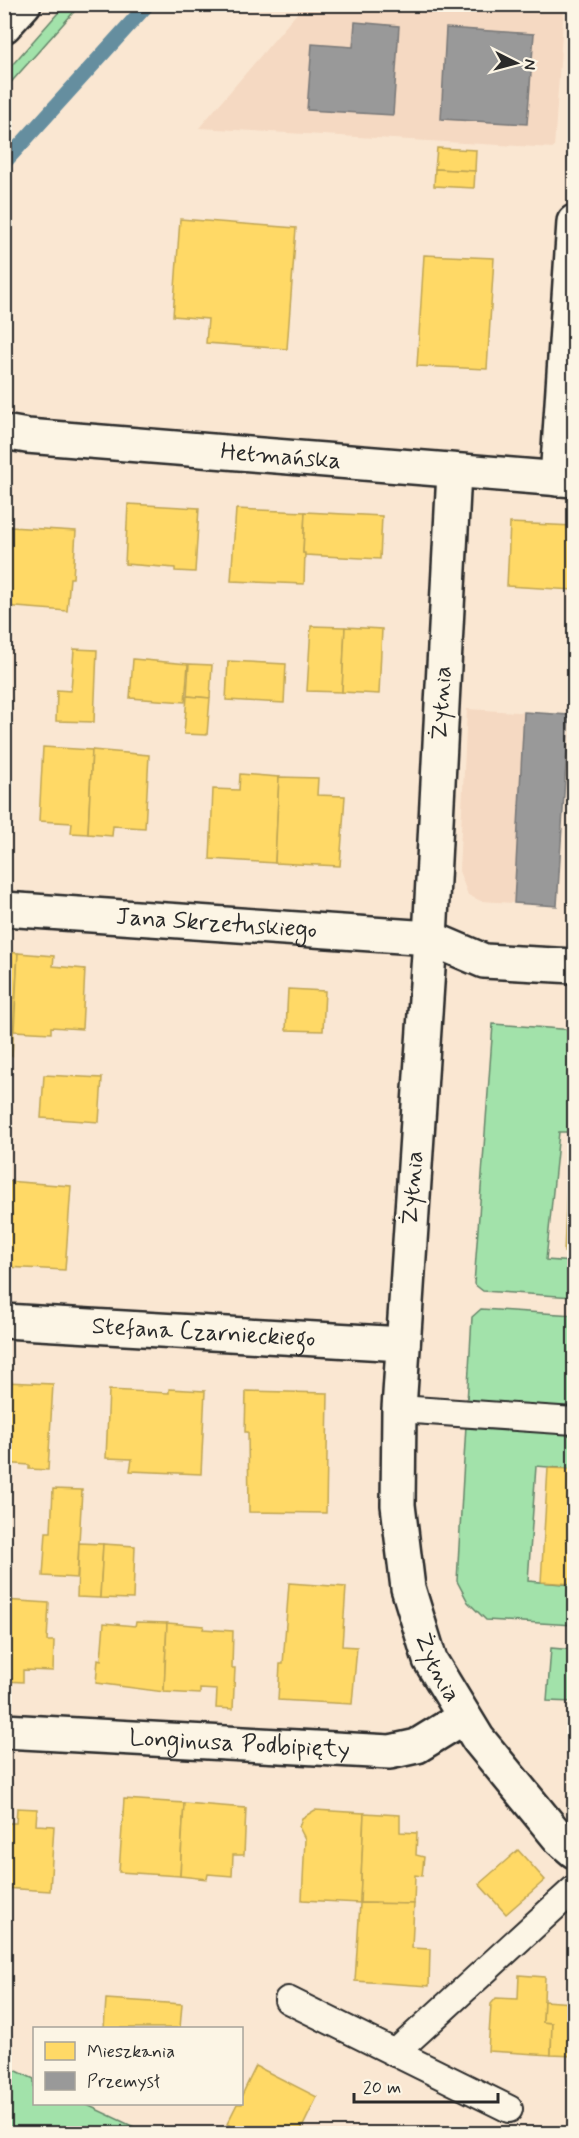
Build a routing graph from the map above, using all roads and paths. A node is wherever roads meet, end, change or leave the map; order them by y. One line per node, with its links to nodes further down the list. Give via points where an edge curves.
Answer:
1 (24, 4): 2 (street)
2 (4, 26)
3 (574, 222): 6 (street, Hetmańska)
4 (4, 432): 5 (street, Hetmańska)
5 (454, 472): 6 (street, Hetmańska); 8 (street, Żytnia)
6 (566, 479)
7 (4, 909): 8 (street, Jana Skrzetuskiego)
8 (430, 938): 9 (street, Jana Skrzetuskiego, via 484,961); 11 (street, Żytnia)
9 (574, 966)
10 (4, 1321): 11 (street, Stefana Czarnieckiego)
11 (403, 1344): 12 (street, Żytnia)
12 (399, 1409): 13 (lane); 14 (street, Żytnia, via 398,1505 408,1588 430,1660)
13 (574, 1421)
14 (464, 1717): 15 (street, Longinusa Podbipięty, via 417,1746 390,1752); 16 (street, Żytnia, via 560,1839)
15 (4, 1731)
16 (574, 1851)
17 (574, 1888): 19 (lane)
18 (288, 2000): 19 (lane)
19 (395, 2053): 20 (lane)
20 (509, 2109)

